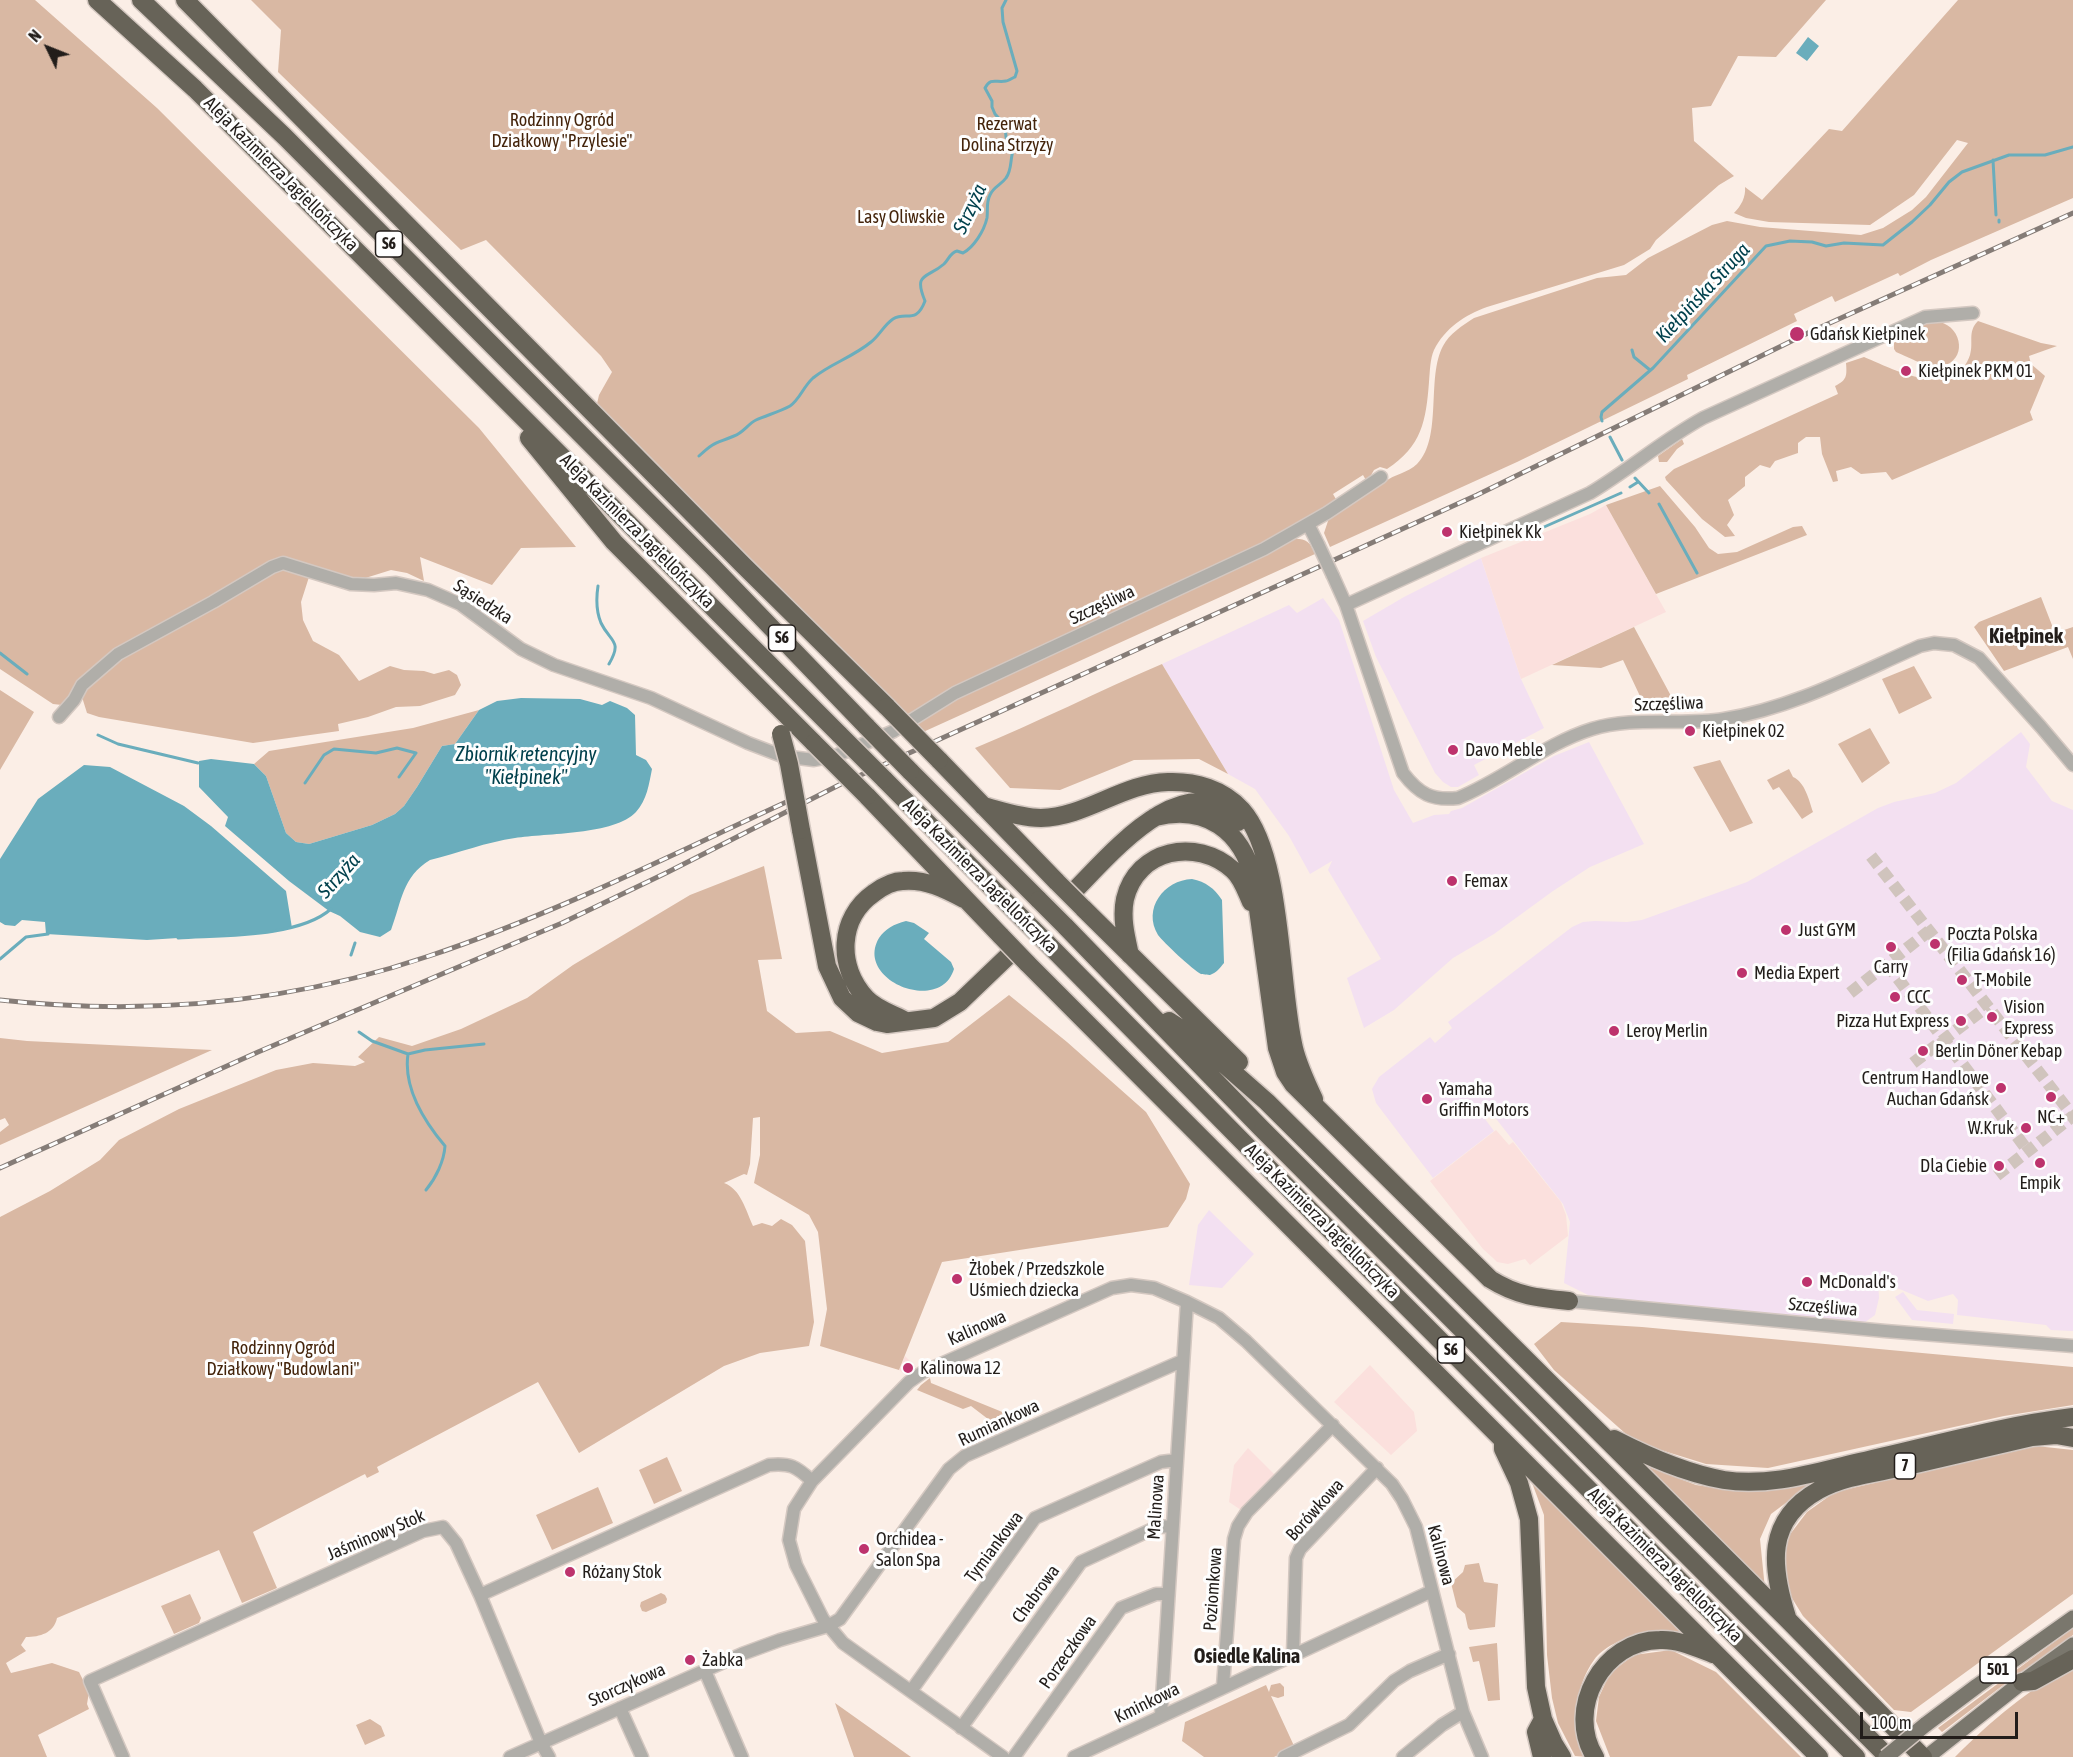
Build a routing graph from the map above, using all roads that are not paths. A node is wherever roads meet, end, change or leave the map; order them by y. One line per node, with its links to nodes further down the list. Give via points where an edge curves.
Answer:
1 (97, 0): 5 (highway, Aleja Kazimierza Jagiellończyka / S6, via 195,89)
2 (141, 0): 21 (highway, Aleja Kazimierza Jagiellończyka / S6, bridge, via 285,137)
3 (185, 0): 13 (highway, bridge)
4 (1968, 313): 8 (street, via 1925,317 1703,418 1674,433 1590,493)
5 (458, 352): 9 (highway, via 614,542); 74 (highway, Aleja Kazimierza Jagiellończyka / S6, bridge)
6 (1382, 477): 7 (street, Szczęśliwa)
7 (1308, 524): 8 (street, Szczęśliwa, bridge); 11 (street, Szczęśliwa, via 1242,560 955,693)
8 (1346, 605): 12 (street, Szczęśliwa, via 1403,773 1426,795 1444,799 1466,795 1549,747 1594,729 1722,720 1757,713 1934,643 1954,645 1979,658)
9 (771, 701): 17 (highway, bridge); 22 (highway, bridge, via 827,966 849,1006 868,1019 887,1024)
10 (59, 717): 11 (street, Sąsiedzka, via 82,685 118,654 283,563 351,584 396,583 428,590 460,604 521,649 554,665 651,698 782,756 814,760 835,756)
11 (912, 721)
12 (2073, 765)
13 (983, 806): 15 (highway, via 1028,817 1054,817 1138,786 1188,781 1220,794 1243,811); 19 (highway, bridge)
14 (1155, 817): 15 (highway, via 1184,805 1214,805 1236,819); 16 (highway, via 1127,838); 18 (highway, via 1193,814 1218,824 1230,834 1240,844 1251,867)
15 (1265, 856): 24 (highway, via 1293,1047)
16 (1075, 890)
17 (964, 899): 22 (highway, via 933,884 903,881 870,895 850,922 845,955 854,982 876,1006); 33 (highway, bridge)
18 (1258, 910): 19 (highway, via 1234,871 1221,861 1193,851 1166,854 1143,868 1127,892 1123,920); 24 (highway, via 1281,1063 1293,1083)
19 (1130, 955): 23 (highway, via 1260,1084)
20 (1008, 956): 22 (highway, via 951,1008 934,1018)
21 (1142, 1004): 23 (highway, via 1192,1036); 75 (highway, Aleja Kazimierza Jagiellończyka / S6)
22 (908, 1022)
23 (1268, 1102): 31 (highway)
24 (1317, 1106): 25 (highway, via 1490,1279 1521,1295)
25 (1569, 1301): 27 (street, Szczęśliwa)
26 (1187, 1302): 28 (street, Malinowa); 30 (street, Kalinowa, via 1219,1318); 36 (street, Kalinowa, via 1154,1288 1112,1288 923,1372)
27 (2073, 1346)
28 (1182, 1361): 34 (street, Malinowa); 43 (street, Rumiankowa, via 965,1456 949,1469 840,1619)
29 (2073, 1417): 31 (highway, via 1759,1481 1726,1480 1690,1472 1654,1460)
30 (1333, 1425): 35 (street, Kalinowa); 51 (street, Poziomkowa, via 1246,1512 1238,1526)
31 (1599, 1432): 42 (highway)
32 (2073, 1438): 42 (highway, 7, via 2032,1437 1819,1490 1792,1511 1774,1554 1775,1575)
33 (1503, 1439): 47 (highway); 56 (highway, via 1528,1519 1536,1687)
34 (1177, 1460): 37 (street, Malinowa); 52 (street, Tymiankowa, via 1161,1462 1035,1518)
35 (1377, 1468): 38 (street, Kalinowa, via 1397,1491 1416,1527); 45 (street, Borówkowa, via 1300,1549 1296,1558)
36 (812, 1481): 40 (street, via 787,1463 769,1465); 43 (street, Kalinowa, via 794,1509 789,1540 796,1565)
37 (1172, 1526): 39 (street, Malinowa); 57 (street, Chabrowa, via 1157,1527 1081,1562)
38 (1432, 1591): 45 (street, Kminkowa); 46 (street, Kalinowa)
39 (1168, 1594): 55 (street, Malinowa); 65 (street, Porzeczkowa, via 1156,1594 1121,1608)
40 (480, 1595): 58 (street, Jaśminowy Stok); 59 (street, Jaśminowy Stok, via 456,1543 443,1527 423,1532 90,1681)
41 (2073, 1618): 75 (main road, 501, bridge)
42 (1787, 1619): 76 (highway, 7)
43 (828, 1626): 49 (street, Storczykowa, via 780,1640); 52 (street, Kalinowa, via 843,1643)
44 (2073, 1645): 50 (main road, 501)
45 (1293, 1654): 51 (street, Kminkowa)
46 (1449, 1654): 54 (street, Kalinowa); 67 (street, via 1394,1681 1340,1731)
47 (1719, 1656): 72 (highway, via 1691,1645 1661,1640 1622,1651 1610,1661 1586,1696 1586,1735); 73 (highway)
48 (2073, 1659): 50 (highway, via 2033,1681)
49 (705, 1671): 53 (street, Storczykowa); 63 (street)
50 (2022, 1682): 76 (main road, 501)
51 (1224, 1686): 55 (street, Kminkowa)
52 (911, 1691): 57 (street, Kalinowa)
53 (620, 1708): 58 (street, Storczykowa); 62 (street)
54 (1463, 1712): 68 (street); 69 (street, Kalinowa)
55 (1161, 1716): 66 (street, Kminkowa)
56 (1543, 1719): 70 (highway, via 1536,1732); 71 (highway)
57 (961, 1728): 64 (street, Kalinowa)
58 (541, 1743): 60 (street, Storczykowa); 61 (street, Jaśminowy Stok)
59 (123, 1757)
60 (510, 1757)
61 (549, 1757)
62 (642, 1757)
63 (742, 1757)
64 (1003, 1757)
65 (1014, 1757)
66 (1074, 1757)
67 (1284, 1757)
68 (1403, 1757)
69 (1482, 1757)
70 (1542, 1757)
71 (1562, 1757)
72 (1595, 1757)
73 (1820, 1757)
74 (1856, 1757)
75 (1887, 1757)
76 (1925, 1757)

